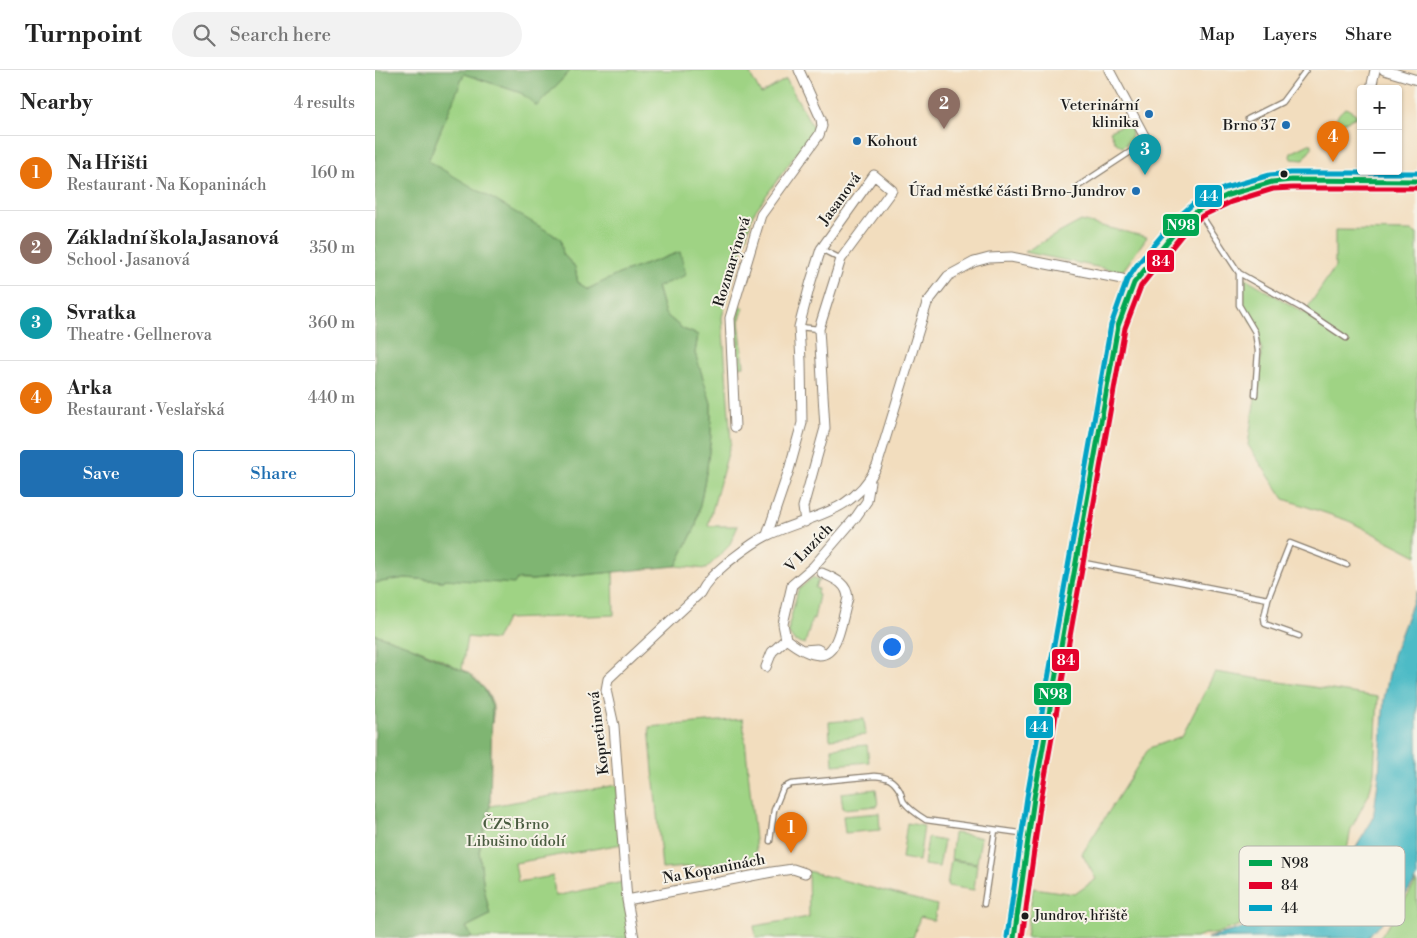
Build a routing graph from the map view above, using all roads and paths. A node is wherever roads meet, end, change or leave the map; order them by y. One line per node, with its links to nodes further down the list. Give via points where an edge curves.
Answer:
1 (799, 70): 22 (street, Rozmarýnová, via 822,126 819,135 761,215 730,318)
2 (1109, 70): 9 (street)
3 (1306, 70): 8 (lane, via 1282,102)
4 (1375, 70): 7 (street)
5 (1384, 70): 6 (street)
6 (1417, 80)
7 (1372, 85)
8 (1248, 119)
9 (1147, 141): 12 (lane)
10 (1361, 176): 11 (street); 13 (street, via 1272,182 1228,195)
11 (1417, 181)
12 (1080, 185)
13 (1198, 210): 16 (lane); 17 (street, via 1164,244)
14 (821, 248): 15 (lane); 15 (street, Jasanová, via 875,175 892,190); 18 (street, Jasanová)
15 (841, 259): 19 (street, Jasanová)
16 (1239, 273): 20 (lane); 21 (lane, via 1239,305 1255,332)
17 (1134, 283): 23 (street, via 1011,257 974,262 948,276 927,303 877,466); 26 (street, via 1118,326)
18 (799, 327): 19 (lane); 25 (street, Jasanová, via 802,423)
19 (819, 329): 24 (street, Jasanová, via 825,428 803,507)
20 (1346, 338)
21 (1255, 395)
22 (735, 427)
23 (869, 482): 24 (street, via 831,511); 31 (street, V Luzích, via 867,501 856,517 792,586 783,624)
24 (805, 522): 25 (street)
25 (767, 536): 37 (street, Kopretinová, via 748,546 705,582 700,593 608,679 606,690 614,726)
26 (1075, 561): 29 (lane); 34 (street)
27 (1347, 566): 29 (lane, via 1289,543)
28 (822, 573): 31 (street, V Luzích, via 844,584 848,591 833,649 818,656)
29 (1268, 598): 30 (lane, via 1263,618 1265,624)
30 (1299, 636)
31 (786, 639): 32 (street, via 771,652)
32 (767, 667)
33 (995, 830): 34 (lane); 35 (lane, via 926,820 903,801 894,782 887,777 875,776 791,784 783,788 774,810); 38 (lane)
34 (1029, 834): 40 (street)
35 (770, 841)
36 (805, 873): 37 (street, Na Kopaninách, via 793,869 772,872)
37 (627, 900): 39 (street, Kopretinová)
38 (984, 904)
39 (634, 938)
40 (1014, 938)

